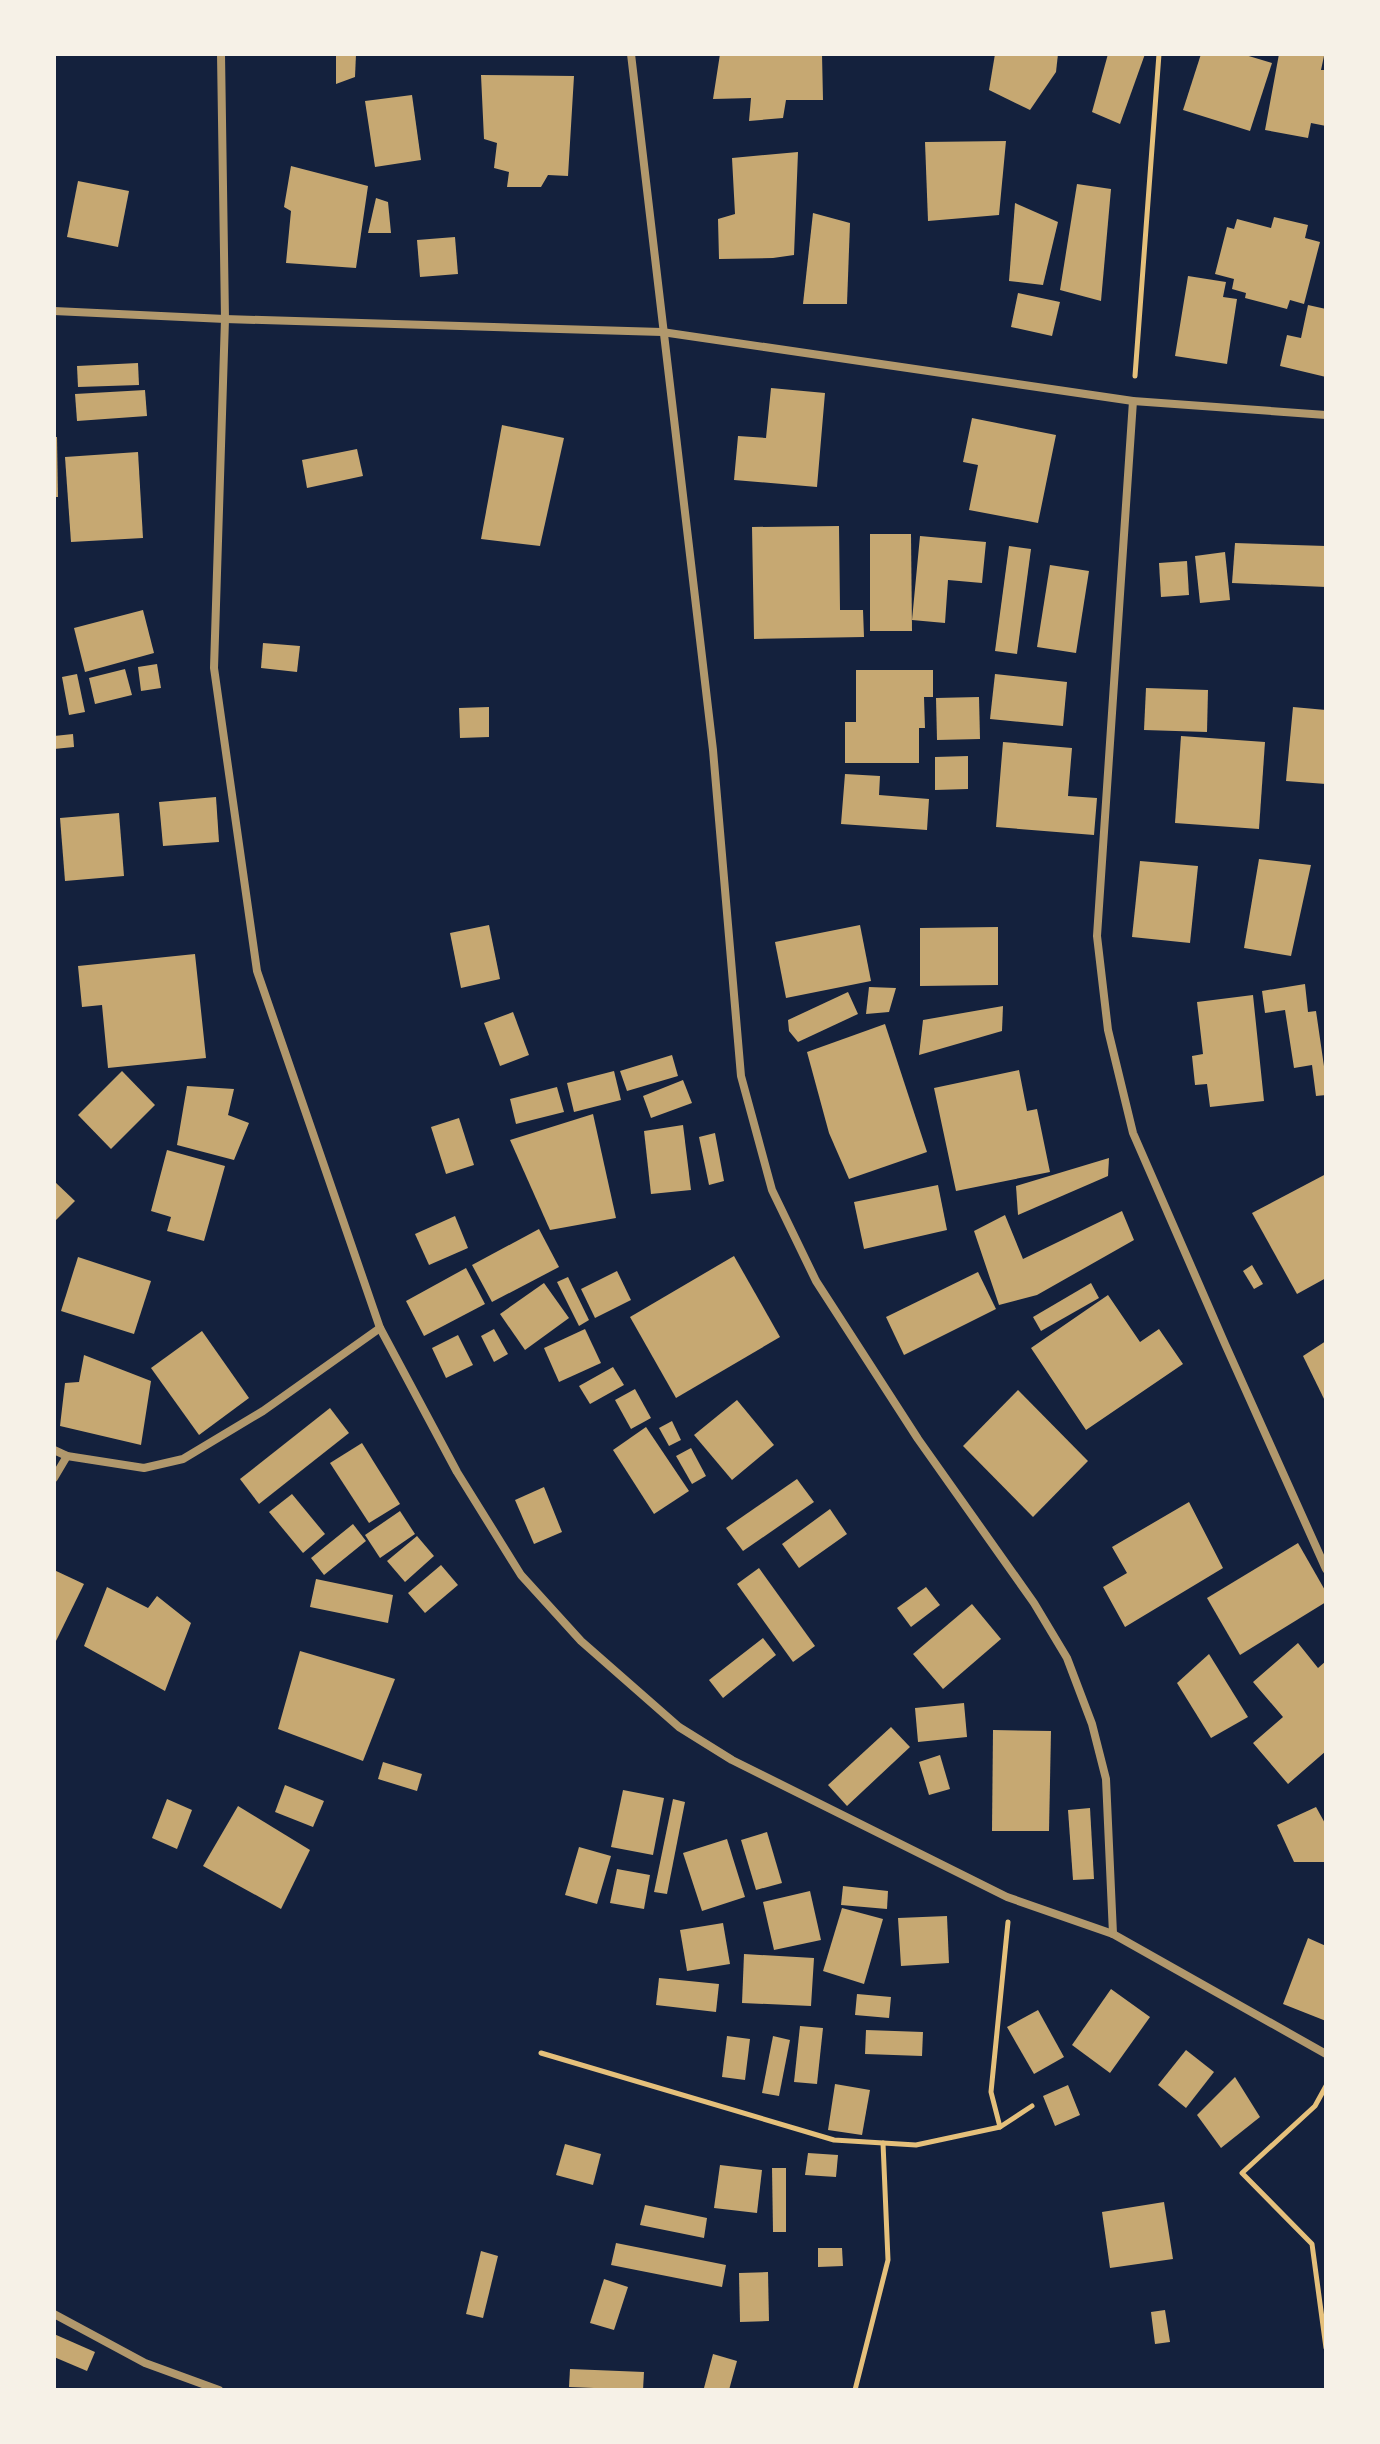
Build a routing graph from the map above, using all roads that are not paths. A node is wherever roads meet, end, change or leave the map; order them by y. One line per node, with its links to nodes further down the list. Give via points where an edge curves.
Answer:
1 (221, 54): 4 (street)
2 (631, 54): 5 (street)
3 (54, 311): 4 (street)
4 (225, 319): 5 (street); 8 (street, via 214,668 257,971)
5 (662, 332): 6 (street); 13 (street, via 713,750 741,1076 772,1190 816,1281 1067,1658 1106,1779)
6 (1133, 401): 7 (street); 12 (street, via 1097,936 1108,1030 1133,1133)
7 (1326, 415)
8 (380, 1328): 10 (street, via 263,1411 183,1459 144,1468); 13 (street, via 457,1472 521,1575 581,1641 679,1727 732,1760 1007,1897)
9 (54, 1450): 10 (street)
10 (67, 1456): 11 (street)
11 (54, 1478)
12 (1326, 1569)
13 (1113, 1934): 14 (street)
14 (1326, 2054)
15 (54, 2314): 16 (street, via 145,2363)
16 (219, 2390)

